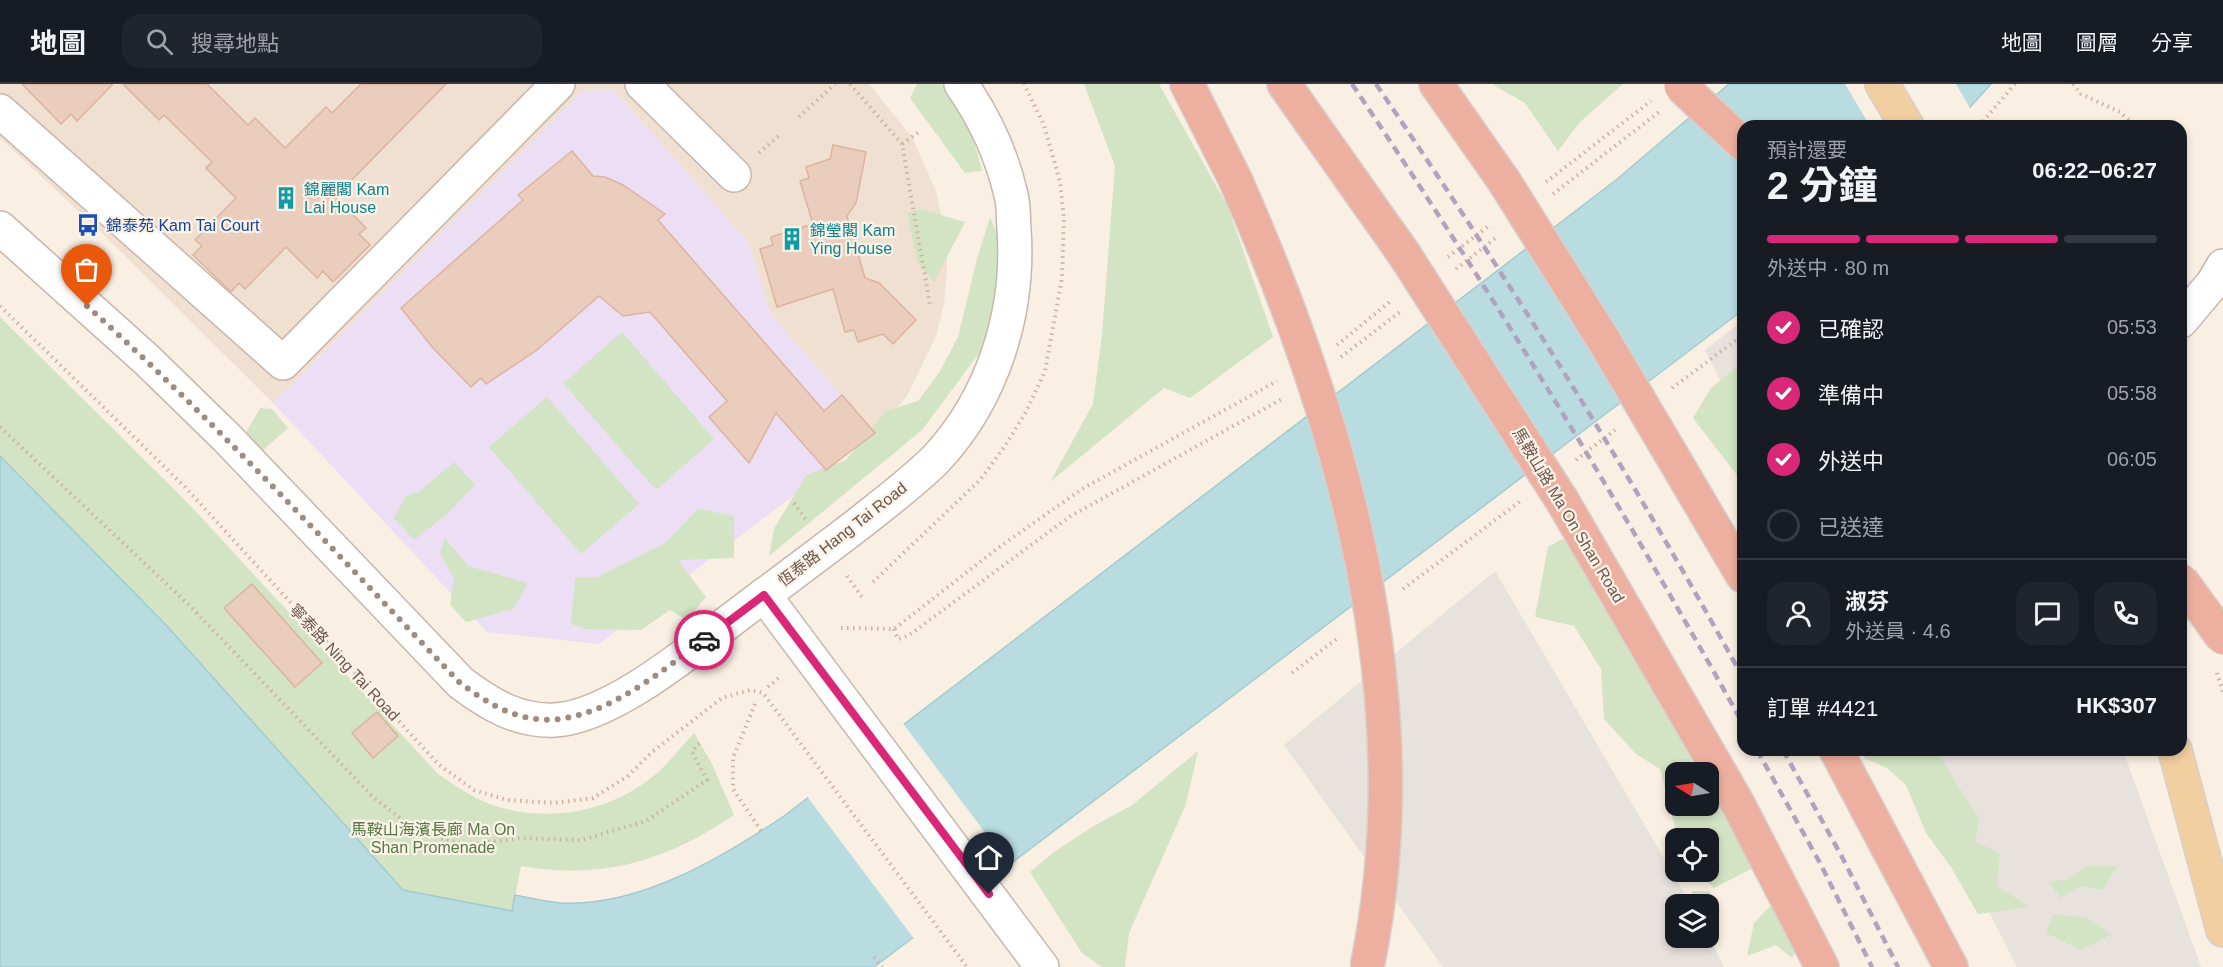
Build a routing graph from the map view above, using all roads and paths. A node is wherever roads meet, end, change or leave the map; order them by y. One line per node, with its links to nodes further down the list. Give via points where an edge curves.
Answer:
1 (558, 84): 13 (street, via 282,363)
2 (642, 84): 21 (street)
3 (834, 84): 14 (path)
4 (850, 84): 20 (path)
5 (961, 84): 36 (street, 恆泰路 Hang Tai Road, via 986,125 1012,196 1016,251 1012,304 1001,349 966,422 935,459 894,496)
6 (1187, 84): 56 (highway, bridge, via 1235,179 1280,289 1322,411 1357,541 1373,624 1383,710 1386,793 1376,913)
7 (1284, 84): 57 (highway, 馬鞍山路 Ma On Shan Road, bridge, via 1404,254 1563,502 1731,793)
8 (1436, 84): 33 (highway, bridge, via 1504,182 1603,339)
9 (1679, 84): 19 (highway, bridge)
10 (1882, 84): 15 (main road)
11 (2015, 84): 16 (path)
12 (2073, 84): 17 (path, via 2081,94)
13 (0, 111)
14 (799, 117)
15 (1903, 120)
16 (1984, 120)
17 (2129, 120)
18 (919, 132): 20 (path)
19 (1737, 138)
20 (902, 144): 24 (path)
21 (734, 175)
22 (0, 228): 36 (street, via 147,360 227,438 461,684 491,705 522,717 554,720 586,714 618,700)
23 (2223, 266): 26 (street)
24 (930, 305)
25 (0, 306): 54 (path, 寧泰路 Ning Tai Road, via 185,487 438,764 474,790 507,800 593,798 628,776 652,752 722,698 750,690 763,693)
26 (2187, 314)
27 (1737, 339): 28 (path)
28 (1666, 392)
29 (0, 427): 47 (path, via 189,605 374,798 408,824 439,838 468,845 520,838 581,840 646,821 707,780 692,752)
30 (1618, 428): 31 (path)
31 (1570, 464)
32 (1532, 493): 35 (path)
33 (1737, 566)
34 (2187, 588): 42 (highway, bridge)
35 (1397, 594)
36 (764, 595): 55 (street, 恆泰路 Hang Tai Road)
37 (841, 628): 38 (path)
38 (856, 628)
39 (894, 630): 40 (path, via 898,639)
40 (908, 636)
41 (1340, 637): 43 (path)
42 (2223, 638)
43 (1292, 673)
44 (780, 677): 45 (path)
45 (768, 687)
46 (755, 704): 50 (path, via 733,758 733,789)
47 (702, 740)
48 (1839, 756): 58 (highway)
49 (2177, 756): 51 (main road)
50 (762, 832)
51 (2223, 930)
52 (874, 957): 53 (path)
53 (882, 967)
54 (967, 967)
55 (1042, 967)
56 (1367, 967)
57 (1822, 967)
58 (1951, 967)

